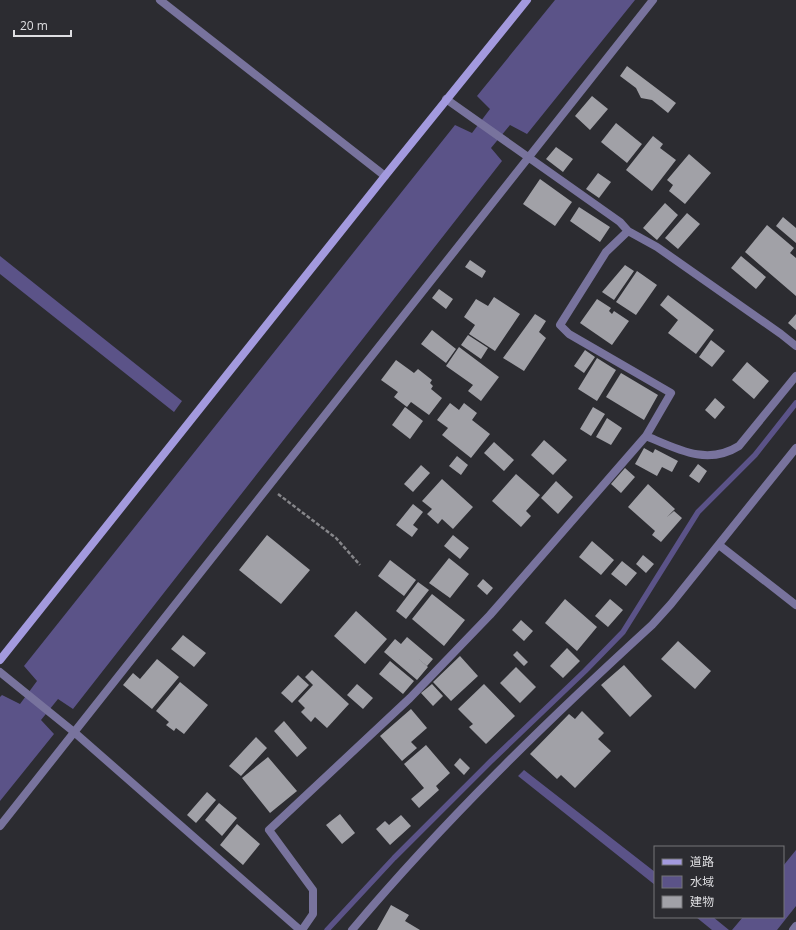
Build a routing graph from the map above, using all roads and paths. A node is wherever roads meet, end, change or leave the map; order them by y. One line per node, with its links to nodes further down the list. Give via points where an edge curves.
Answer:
1 (160, 0): 6 (street)
2 (527, 0): 4 (street)
3 (653, 0): 5 (street)
4 (446, 100): 5 (street); 6 (street)
5 (528, 158): 7 (street, via 620,222); 12 (street)
6 (385, 176): 16 (street)
7 (628, 231): 8 (street, via 657,247); 10 (street, via 606,252 560,325 569,334 671,393)
8 (796, 346)
9 (796, 376): 10 (street, via 739,446 727,454 704,456 680,451)
10 (646, 436): 21 (street, via 541,558 446,662 269,830 313,890 313,914)
11 (796, 448): 13 (street)
12 (268, 486): 14 (path, via 336,538); 18 (street)
13 (719, 545): 15 (street); 22 (street, via 652,625 424,847)
14 (360, 565)
15 (796, 605)
16 (0, 660)
17 (0, 672): 18 (street)
18 (74, 732): 19 (street); 21 (street)
19 (0, 826)
20 (796, 926): 23 (street)
21 (301, 930)
22 (352, 930)
23 (793, 930)

